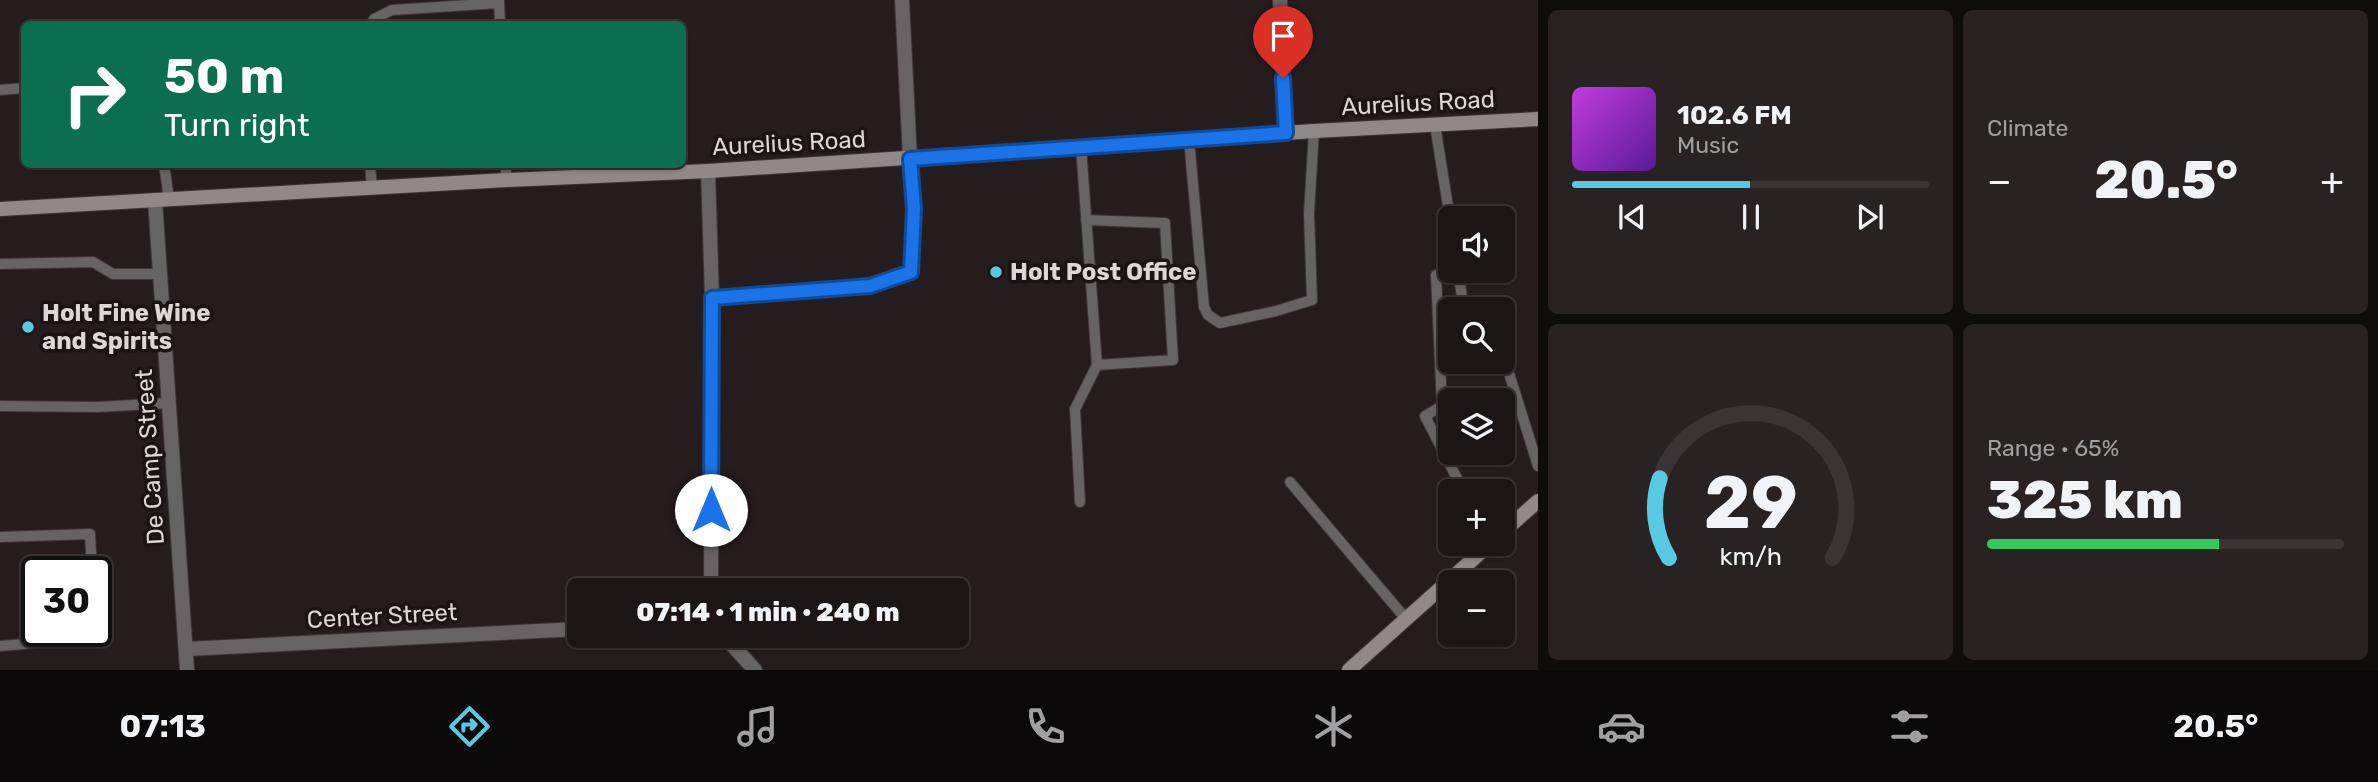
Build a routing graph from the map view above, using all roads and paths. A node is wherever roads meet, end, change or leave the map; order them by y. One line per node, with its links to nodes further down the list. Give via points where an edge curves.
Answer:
1 (902, 0): 14 (street)
2 (1280, 0): 11 (street)
3 (499, 2): 4 (lane, via 392,10); 5 (lane)
4 (373, 21)
5 (500, 21)
6 (21, 88): 7 (lane)
7 (0, 90)
8 (1538, 119): 9 (street, Aurelius Road)
9 (1435, 125): 10 (street, Aurelius Road); 22 (lane)
10 (1314, 131): 11 (street, Aurelius Road); 12 (lane, via 1309,213 1312,300 1220,323 1204,307)
11 (1286, 133): 12 (street, Aurelius Road)
12 (1189, 139): 13 (street, Aurelius Road)
13 (1081, 147): 14 (street, Aurelius Road); 24 (lane)
14 (910, 159): 18 (street, Aurelius Road); 28 (lane, via 914,209 911,272 870,286)
15 (164, 168): 21 (lane)
16 (370, 168): 20 (lane)
17 (506, 168): 19 (lane)
18 (708, 171): 19 (street, Aurelius Road); 28 (street)
19 (506, 180): 20 (street, Aurelius Road)
20 (372, 188): 21 (street, Aurelius Road)
21 (162, 199): 23 (street, Aurelius Road); 26 (street, De Camp Street)
22 (1448, 206)
23 (0, 209)
24 (1086, 220): 29 (lane); 29 (lane, via 1165,223 1173,360)
25 (0, 264): 26 (lane, via 93,262 113,274)
26 (160, 274): 31 (street, De Camp Street)
27 (1438, 274): 34 (lane, via 1442,406 1424,416)
28 (712, 298): 42 (street)
29 (1097, 365): 37 (lane, via 1075,409)
30 (1509, 374): 33 (lane)
31 (169, 403): 32 (lane); 48 (street, De Camp Street)
32 (0, 406)
33 (1538, 466)
34 (1457, 479)
35 (1290, 482): 43 (lane)
36 (1538, 501): 38 (street)
37 (1080, 502)
38 (1515, 521)
39 (0, 537): 40 (lane, via 90,534)
40 (91, 556)
41 (1477, 556): 43 (street)
42 (711, 578)
43 (1406, 619): 51 (street)
44 (567, 630): 48 (street, Center Street)
45 (21, 644): 46 (lane)
46 (0, 646)
47 (735, 648): 50 (street)
48 (186, 649): 49 (street, De Camp Street)
49 (187, 670)
50 (754, 670)
51 (1349, 670)

